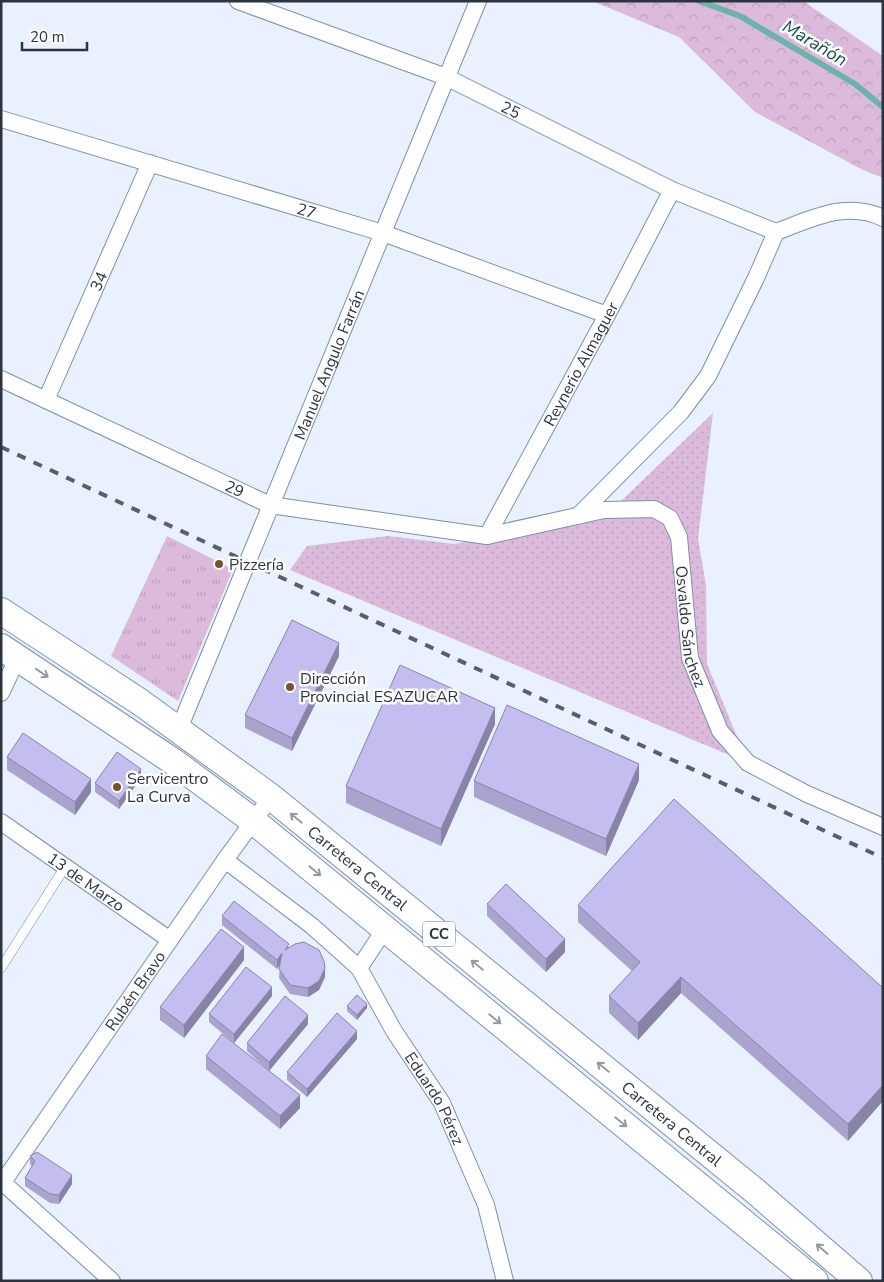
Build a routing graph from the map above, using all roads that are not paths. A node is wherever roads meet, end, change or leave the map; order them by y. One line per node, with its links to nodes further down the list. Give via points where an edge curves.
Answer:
1 (238, 1): 3 (street, 25)
2 (478, 1): 3 (street, Manuel Angulo Farrán)
3 (446, 77): 6 (street, 25); 9 (street, Manuel Angulo Farrán)
4 (2, 120): 5 (street, 27)
5 (150, 163): 9 (street, 27); 12 (street, 34)
6 (672, 190): 8 (street, 25); 10 (street, Reynerio Almaguer)
7 (883, 218): 8 (street, via 869,212 836,210)
8 (776, 232): 14 (street, via 708,376 681,412)
9 (383, 233): 10 (street, 27); 13 (street, Manuel Angulo Farrán)
10 (607, 315): 15 (street, Reynerio Almaguer)
11 (1, 379): 12 (street, 29)
12 (46, 400): 13 (street, 29)
13 (270, 505): 15 (street, 29); 19 (street, Manuel Angulo Farrán)
14 (578, 516): 15 (street, Osvaldo Sánchez); 23 (street, Osvaldo Sánchez, via 604,510 654,509 670,518 679,536 690,658 720,731 748,763 807,794)
15 (487, 536)
16 (1, 612): 19 (main road, Carretera Central / CC)
17 (10, 652): 18 (street); 21 (main road, Carretera Central / CC, one-way to 21, via 174,762)
18 (1, 693)
19 (179, 729): 20 (main road, Carretera Central / CC)
20 (271, 797): 21 (street, Rubén Bravo); 31 (main road, Carretera Central / CC, one-way to 20, via 755,1191)
21 (252, 820): 24 (street, Rubén Bravo); 26 (main road, Carretera Central / CC, one-way to 26)
22 (1, 822): 25 (street, 13 de Marzo)
23 (883, 826)
24 (225, 860): 27 (street, Rubén Bravo); 29 (street, Eduardo Pérez, via 312,926)
25 (65, 867): 27 (street, 13 de Marzo); 28 (lane)
26 (385, 929): 29 (street); 34 (main road, Carretera Central / CC, one-way to 34)
27 (170, 940): 30 (street, Rubén Bravo)
28 (1, 968)
29 (359, 968): 33 (street, Eduardo Pérez, via 394,1031 442,1104 486,1205)
30 (2, 1182): 32 (street)
31 (849, 1277)
32 (112, 1281)
33 (505, 1281)
34 (815, 1281)

